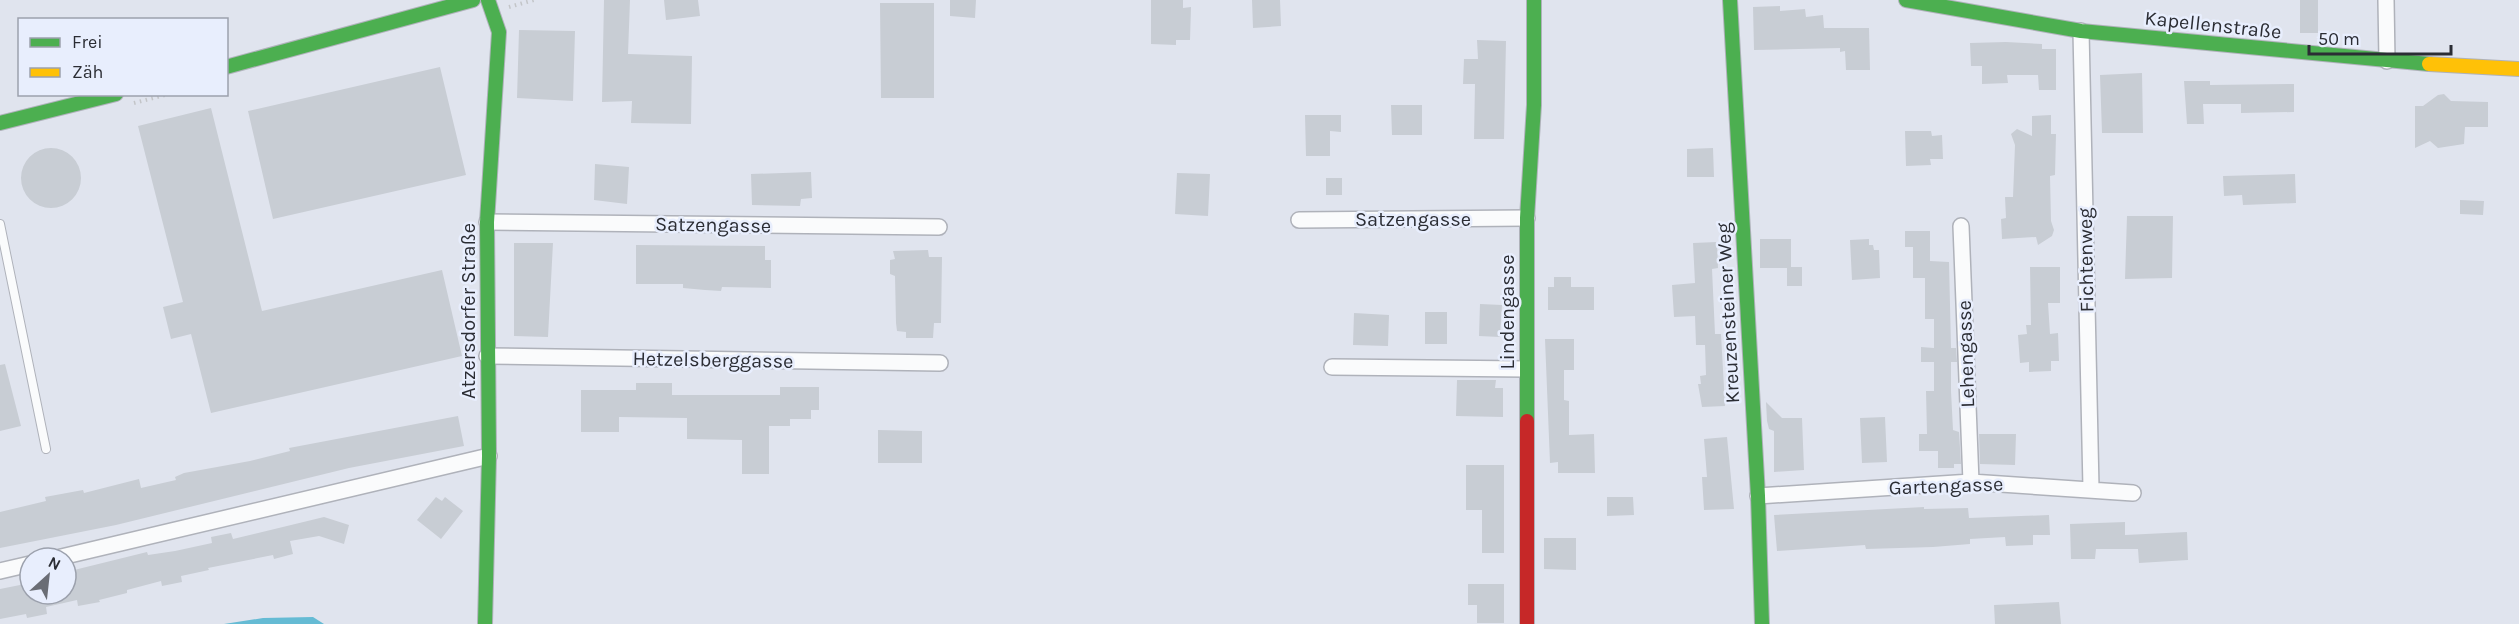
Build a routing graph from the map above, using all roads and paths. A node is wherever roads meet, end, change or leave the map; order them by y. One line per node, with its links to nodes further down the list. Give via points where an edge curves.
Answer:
1 (473, 0): 9 (street)
2 (488, 0): 15 (street, Atzersdorfer Straße, via 499,32)
3 (1534, 0): 13 (street, Lindengasse, via 1534,105)
4 (1730, 0): 28 (street, Kreuzensteiner Weg)
5 (1906, 0): 7 (street, Kapellenstraße)
6 (2386, 0): 8 (street)
7 (2081, 32): 8 (street, Kapellenstraße); 26 (street, Fichtenweg)
8 (2387, 61): 10 (street, Kapellenstraße)
9 (228, 66)
10 (2519, 69)
11 (108, 96): 12 (street)
12 (0, 123)
13 (1527, 218): 14 (street, Satzengasse); 22 (street, Lindengasse)
14 (1299, 220)
15 (487, 222): 18 (street, Satzengasse); 19 (street, Atzersdorfer Straße)
16 (0, 224): 23 (lane)
17 (1961, 226): 25 (street, Lehengasse)
18 (939, 227)
19 (487, 356): 20 (street, Hetzelsberggasse); 24 (street, Atzersdorfer Straße)
20 (940, 363)
21 (1332, 367): 22 (street)
22 (1526, 369): 33 (street, Lindengasse)
23 (46, 449)
24 (489, 456): 29 (street); 32 (street, Atzersdorfer Straße)
25 (1971, 482): 26 (street, Gartengasse); 28 (street, Gartengasse)
26 (2091, 488): 27 (street, Gartengasse)
27 (2133, 493)
28 (1758, 496): 34 (street, Kreuzensteiner Weg)
29 (78, 553)
30 (18, 567): 31 (street)
31 (0, 571)
32 (485, 624)
33 (1527, 624)
34 (1762, 624)

